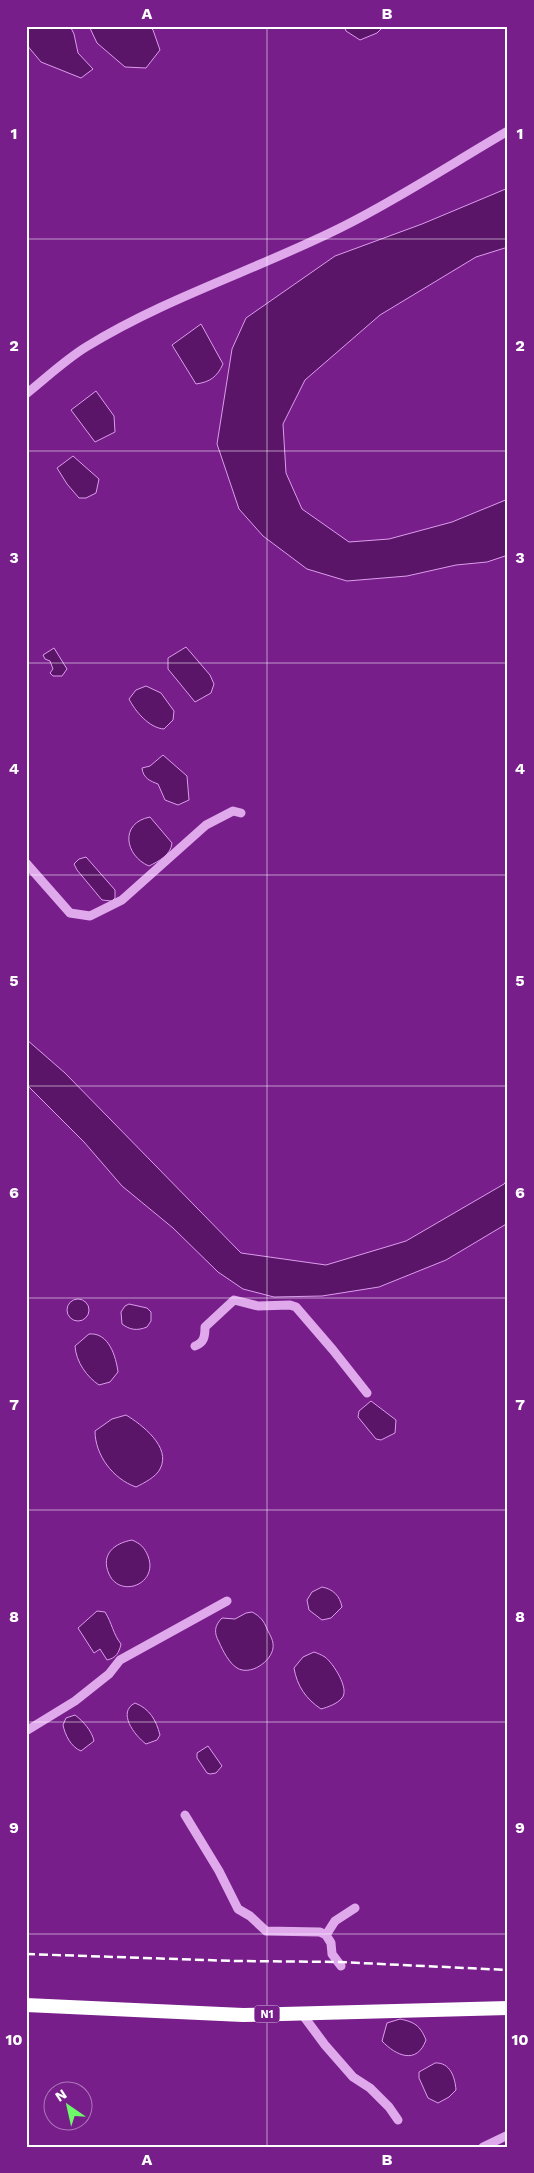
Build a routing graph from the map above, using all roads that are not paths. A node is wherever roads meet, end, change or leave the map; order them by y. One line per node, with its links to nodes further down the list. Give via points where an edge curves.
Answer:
1 (508, 131): 2 (street, via 418,186 343,226 145,314 85,348)
2 (26, 394)
3 (241, 813): 4 (street, via 233,812 206,826 122,900 90,916 70,913)
4 (26, 863)
5 (195, 1346): 6 (street, via 202,1343 206,1327 234,1300 258,1306 290,1305 296,1307 319,1333)
6 (367, 1393)
7 (227, 1601): 8 (street, via 120,1660 109,1674 75,1701)
8 (26, 1731)
9 (185, 1815): 11 (street, via 238,1909 266,1931 320,1932)
10 (355, 1908): 11 (street, via 335,1921)
11 (326, 1935): 12 (street, via 332,1954)
12 (341, 1966)
13 (26, 2005): 15 (highway, N1)
14 (508, 2008): 15 (highway, N1)
15 (302, 2014): 16 (street, via 353,2078 370,2088)
16 (398, 2120)
17 (508, 2135): 18 (street)
18 (483, 2147)

